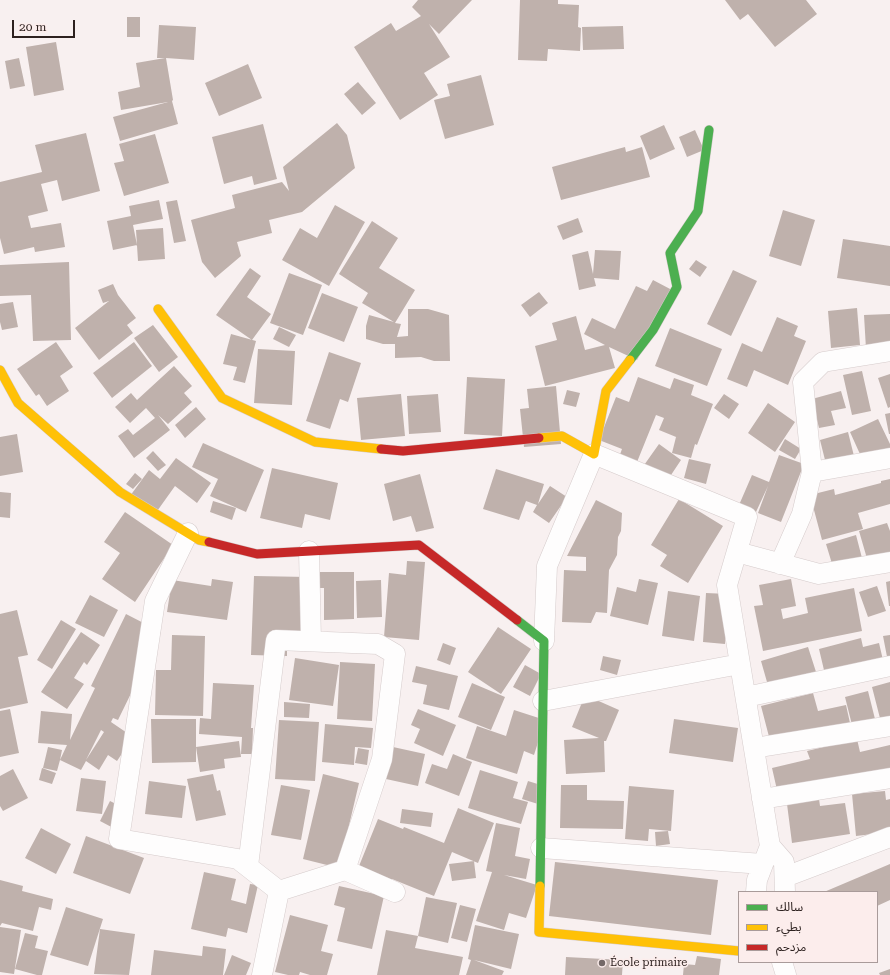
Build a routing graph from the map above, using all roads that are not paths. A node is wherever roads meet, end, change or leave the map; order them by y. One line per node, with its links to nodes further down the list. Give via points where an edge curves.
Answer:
1 (709, 130): 5 (street, via 698,211 670,253 677,287 652,330 606,391)
2 (158, 309): 5 (street, via 222,398 315,442 403,451 562,436)
3 (890, 351): 7 (street, via 823,362 803,382)
4 (0, 370): 8 (street, via 18,403 108,482)
5 (594, 454): 10 (street, via 746,517); 14 (street, via 547,566)
6 (890, 458): 7 (street)
7 (812, 472): 12 (street, via 802,514)
8 (188, 533): 9 (street, via 199,540 257,554); 26 (street, via 155,601 119,839 238,859)
9 (309, 551): 13 (street); 14 (street, via 419,545)
10 (737, 552): 12 (street); 15 (street, via 727,585)
11 (890, 562): 12 (street, via 819,574)
12 (780, 564)
13 (311, 641): 26 (street, via 276,640); 27 (street, via 378,644 395,654 382,759)
14 (544, 641): 18 (street)
15 (740, 664): 17 (street); 18 (street)
16 (890, 666): 17 (street)
17 (746, 697): 20 (street)
18 (543, 701): 24 (street)
19 (890, 726): 20 (street)
20 (754, 748): 22 (street)
21 (890, 778): 22 (street)
22 (762, 799): 25 (street)
23 (890, 837): 28 (street)
24 (541, 848): 25 (street); 32 (street, via 539,932)
25 (766, 855): 28 (street, via 784,862); 30 (street, via 757,880)
26 (248, 866): 29 (street)
27 (345, 870): 29 (street); 31 (street)
28 (785, 885)
29 (279, 891): 34 (street)
30 (756, 891)
31 (395, 892)
32 (738, 951)
33 (782, 963): 35 (street)
34 (262, 975)
35 (786, 975)

